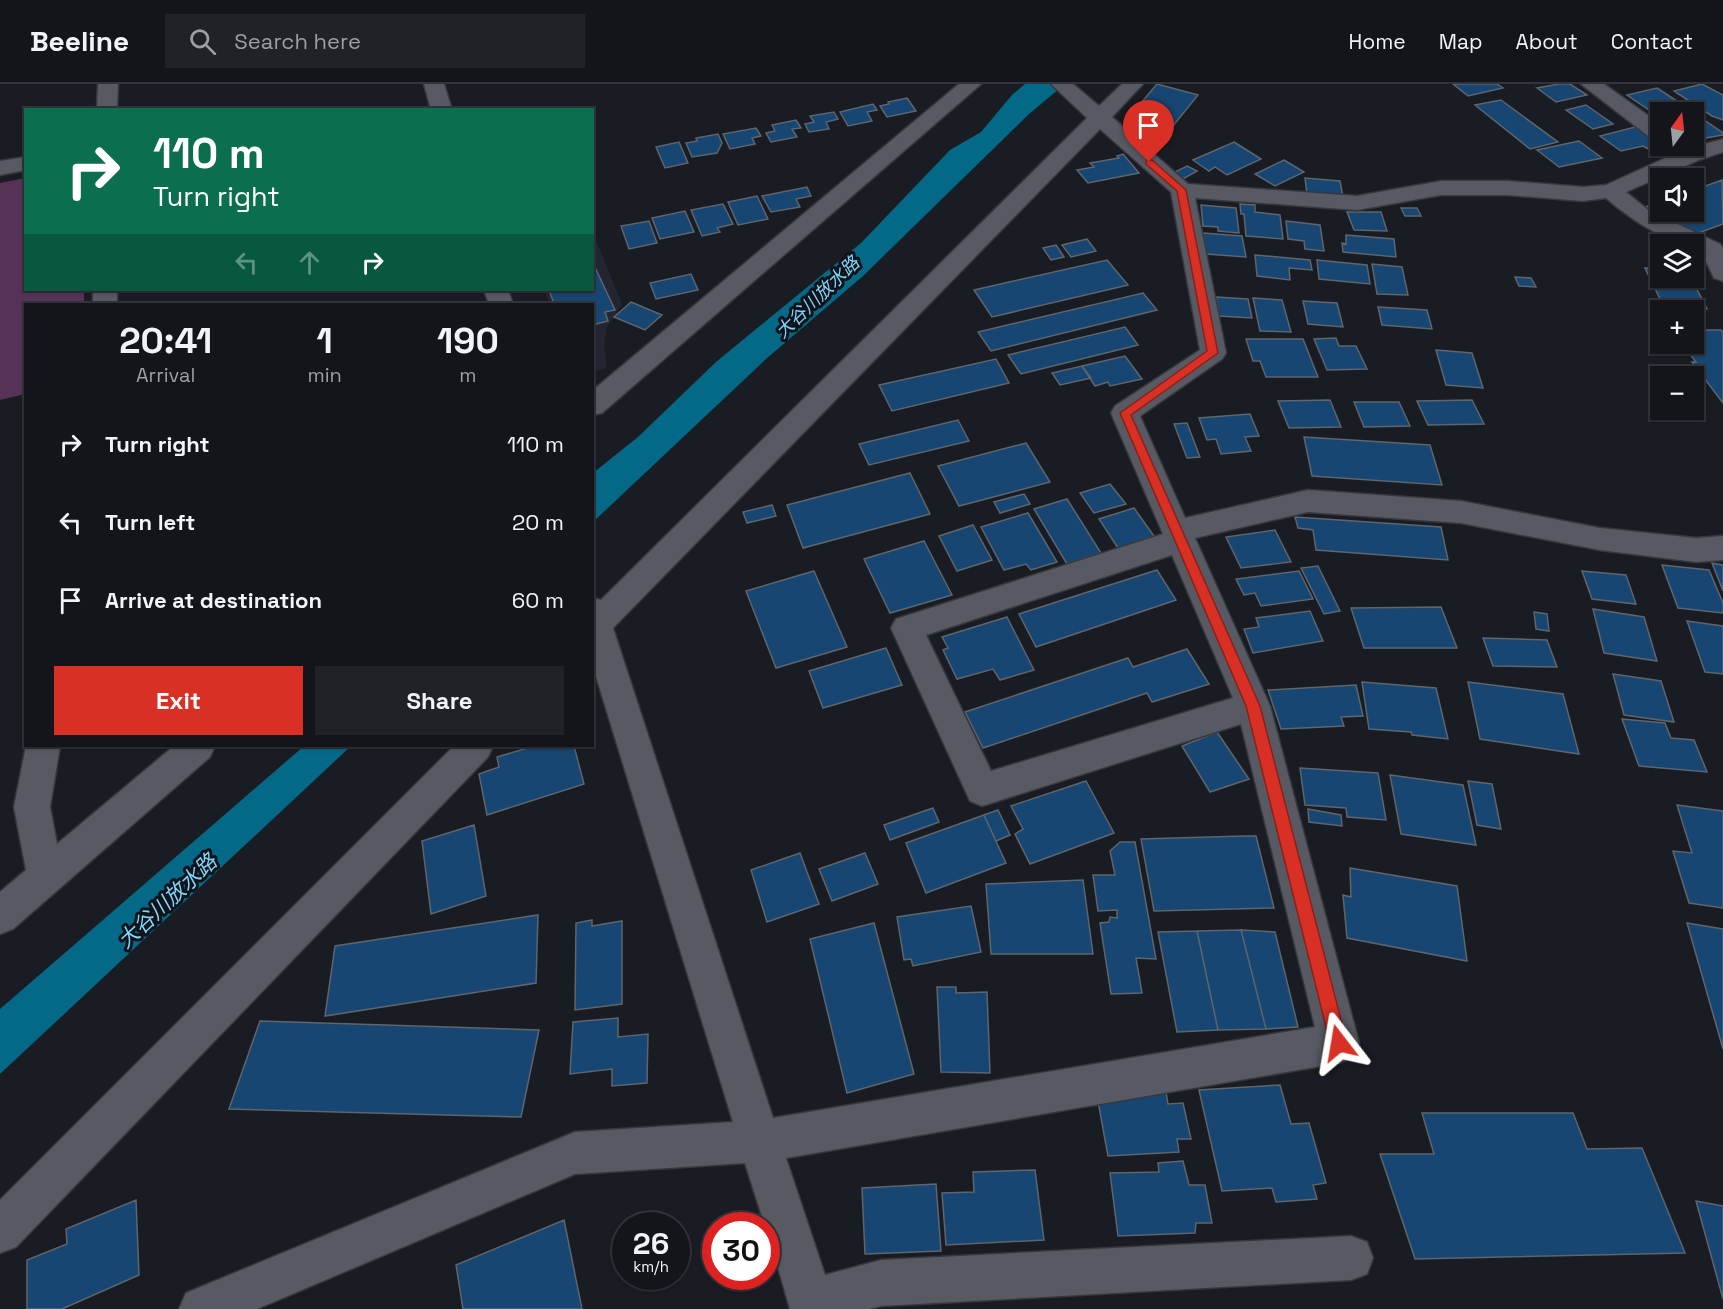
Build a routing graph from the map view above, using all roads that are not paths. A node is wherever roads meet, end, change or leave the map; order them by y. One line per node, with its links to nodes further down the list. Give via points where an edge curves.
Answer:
1 (108, 84): 7 (street)
2 (434, 84): 8 (street)
3 (971, 84): 19 (street)
4 (1061, 84): 9 (street)
5 (1132, 84): 9 (street)
6 (1590, 84): 10 (street)
7 (107, 108)
8 (441, 108)
9 (1100, 119): 16 (street); 22 (street)
10 (1650, 127)
11 (1723, 145): 12 (street)
12 (1704, 147)
13 (1673, 156): 17 (street)
14 (24, 163): 15 (street)
15 (0, 168)
16 (1182, 190): 17 (street, via 1357,203 1441,188 1582,194); 20 (street, via 1213,353 1125,413)
17 (1611, 191): 18 (street, via 1640,215 1712,249)
18 (1723, 273)
19 (594, 404)
20 (1179, 536): 21 (street, via 1308,501 1461,512 1600,539 1696,550); 23 (street); 23 (street, via 906,628 982,790)
21 (1723, 548)
22 (594, 621): 29 (street)
23 (1253, 706): 29 (street, via 1339,1043)
24 (43, 747): 27 (street, via 32,807)
25 (197, 747): 27 (street)
26 (475, 747): 30 (street)
27 (45, 876): 28 (street)
28 (0, 916)
29 (760, 1141): 32 (street, via 575,1153); 33 (street)
30 (0, 1231)
31 (1351, 1258): 33 (street, via 881,1283)
32 (261, 1297): 34 (street)
33 (811, 1305)
34 (202, 1309)

